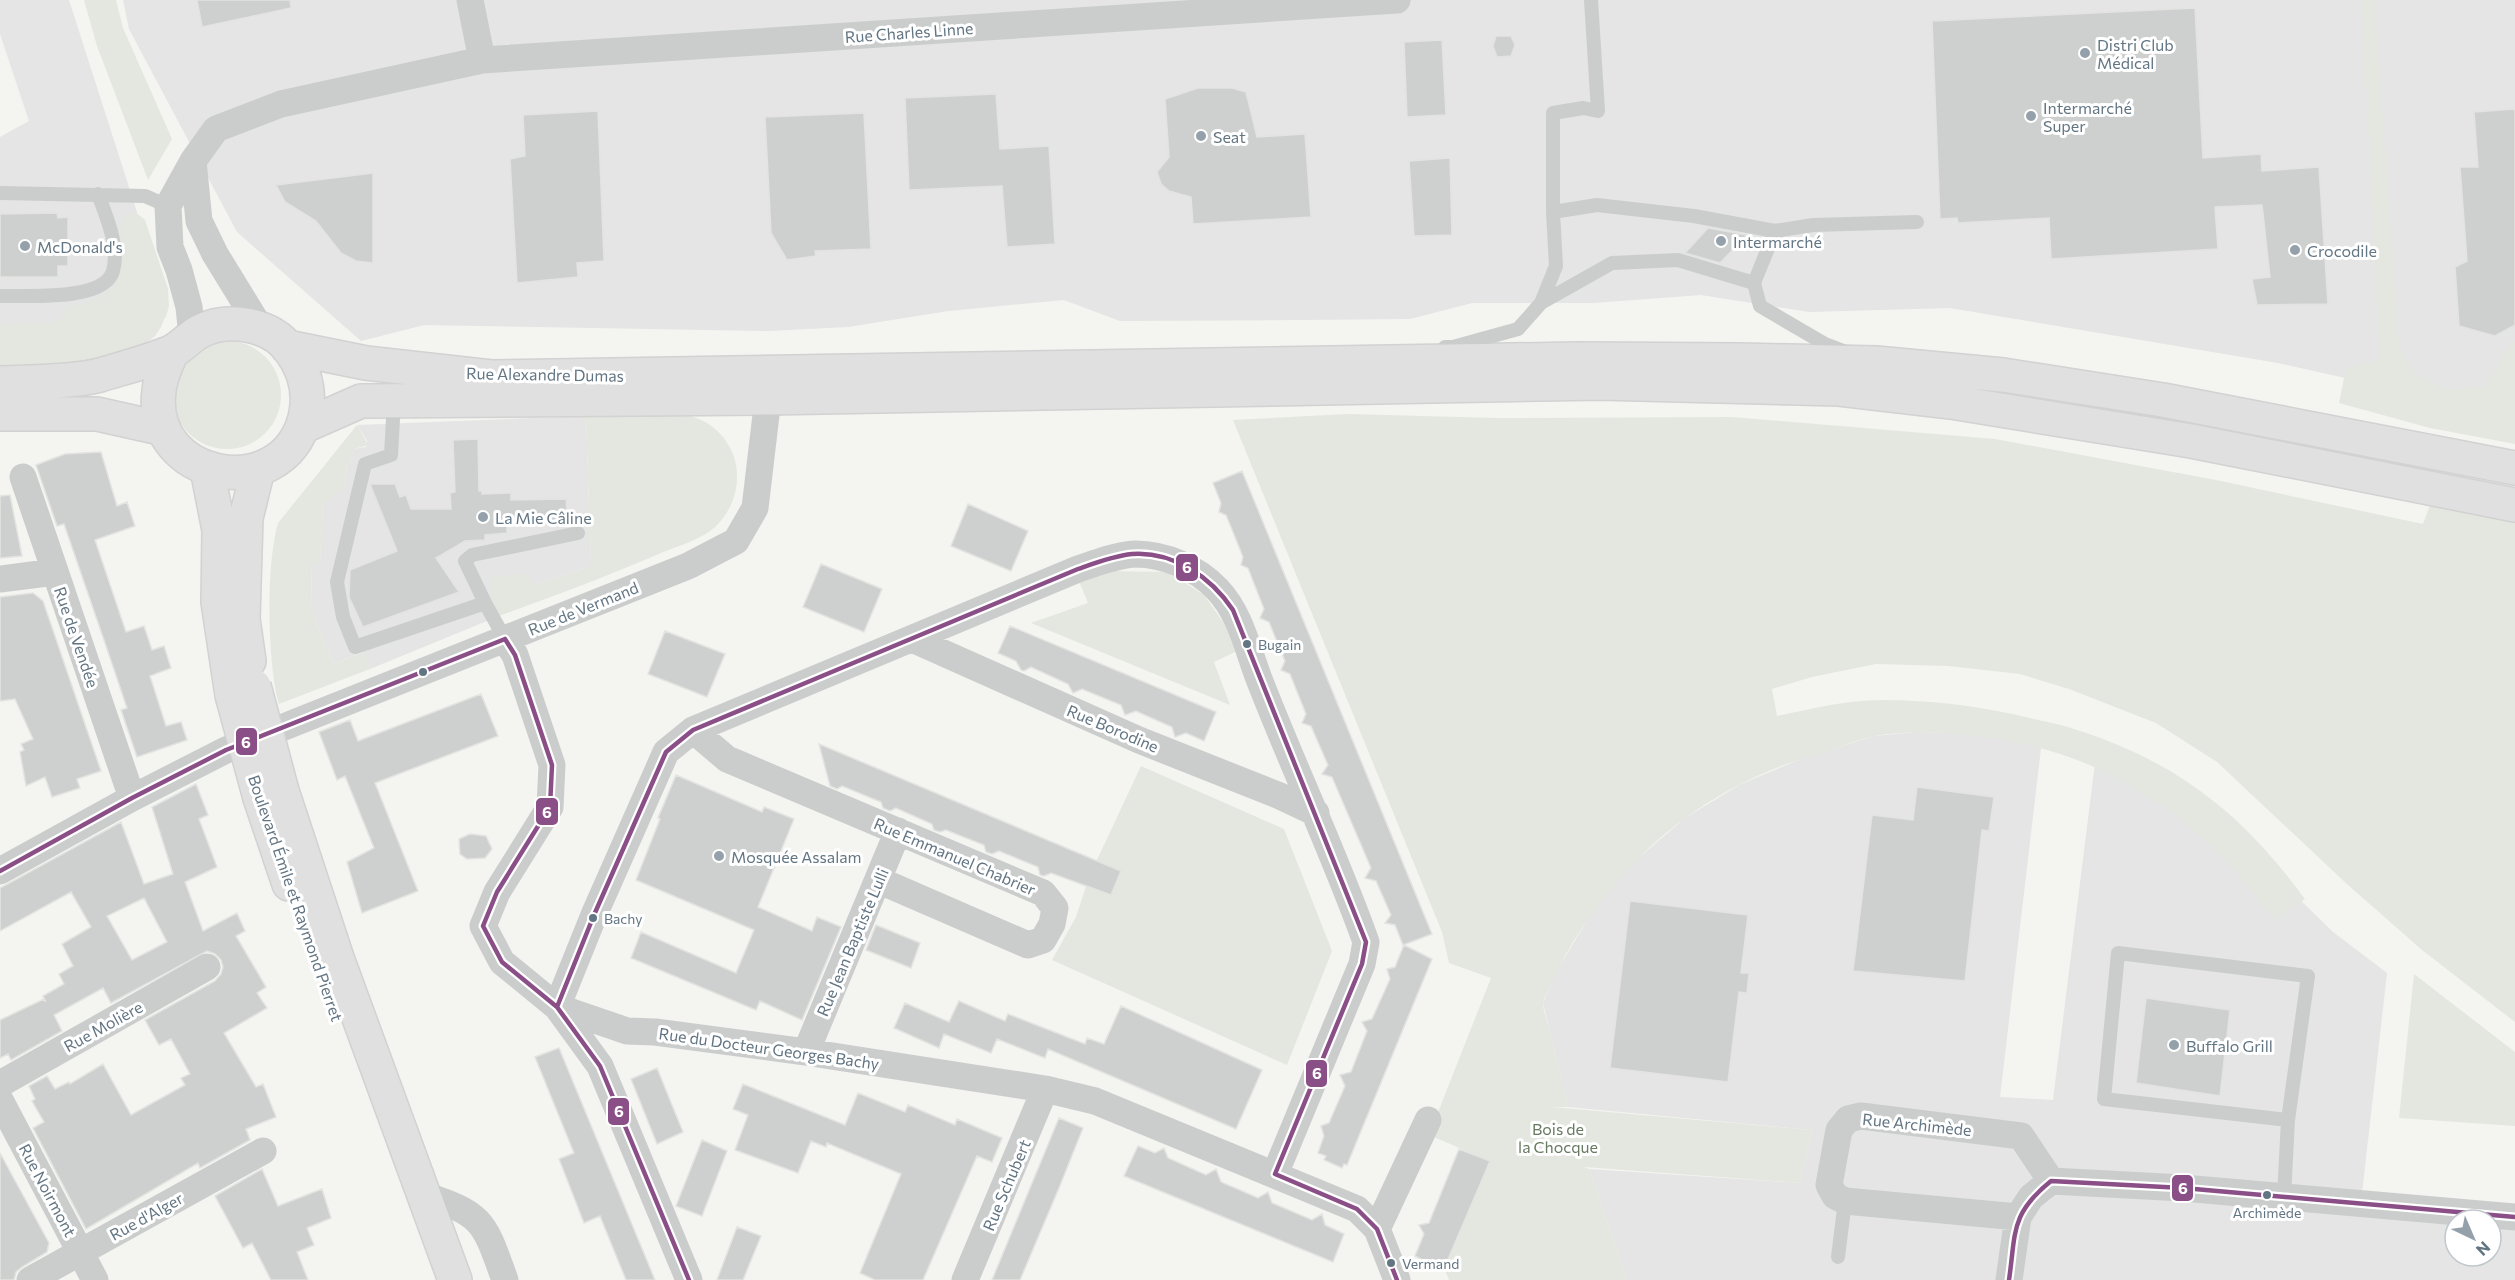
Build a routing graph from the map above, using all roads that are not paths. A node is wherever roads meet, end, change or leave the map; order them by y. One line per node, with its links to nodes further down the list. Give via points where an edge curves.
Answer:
1 (470, 0): 4 (street)
2 (1397, 0): 4 (street, Rue Charles Linne)
3 (1591, 0): 9 (lane, via 1598,111 1583,108 1552,113)
4 (482, 60): 5 (street, Rue Charles Linne, via 261,110 216,129)
5 (193, 161): 8 (street, Rue Charles Linne); 15 (street, via 199,221)
6 (0, 193): 7 (lane)
7 (98, 194): 8 (lane, via 145,196); 13 (lane, via 111,236 115,260 112,274 96,289 61,295)
8 (168, 206): 16 (street, via 170,247 189,307)
9 (1553, 212): 11 (lane, via 1597,205 1694,216); 14 (lane, via 1556,266)
10 (1917, 222): 11 (lane, via 1814,225)
11 (1775, 231): 12 (lane)
12 (1754, 283): 14 (lane, via 1678,260 1612,263); 19 (lane, via 1760,306 1825,344)
13 (0, 296)
14 (1541, 303): 18 (lane, via 1518,328 1453,347)
15 (261, 329): 16 (main road, via 221,324); 17 (main road)
16 (182, 344): 20 (main road, via 96,376); 25 (main road, via 163,373 158,392)
17 (287, 347): 21 (main road, Rue Alexandre Dumas, via 366,363 491,377); 24 (main road, via 300,364 307,385 308,406)
18 (1419, 348)
19 (1876, 363): 21 (main road, via 1364,355); 26 (main road, via 2094,388)
20 (5, 380)
21 (769, 386): 22 (main road, Rue Alexandre Dumas); 30 (main road, via 1600,383 1839,389 1952,402 2190,441); 35 (street, Rue de Vermand, via 755,508 736,542 688,566)
22 (394, 401): 24 (main road, Rue Alexandre Dumas, via 361,401); 34 (lane, via 391,455 365,464 337,582 343,617 356,647)
23 (0, 414): 25 (main road, via 97,414)
24 (302, 427): 28 (main road, via 292,445)
25 (164, 429): 27 (main road, via 175,446)
26 (2515, 468)
27 (207, 469): 28 (main road, via 223,473); 37 (main road, Boulevard Émile et Raymond Pierret, via 219,530 218,602)
28 (258, 470): 37 (main road, Boulevard Émile et Raymond Pierret, via 246,518)
29 (23, 477): 32 (street, Rue de Vendée)
30 (2515, 505)
31 (578, 533): 34 (lane, via 472,555 465,561)
32 (54, 572): 33 (street); 40 (street, Rue de Vendée)
33 (0, 579)
34 (484, 603): 35 (lane)
35 (505, 639): 40 (street, Rue de Vermand, via 226,750); 46 (street, Rue du Docteur Georges Bachy, via 552,765 550,807 496,892 483,926 502,962)
36 (912, 639): 38 (street); 41 (street, Rue Borodine); 41 (street, via 1112,558 1134,554 1177,563 1217,589 1235,611)
37 (243, 691): 39 (main road, Boulevard Émile et Raymond Pierret, bridge)
38 (693, 730): 42 (street, Rue Emmanuel Chabrier, via 727,759); 46 (street, via 666,752)
39 (271, 794): 56 (main road, Boulevard Émile et Raymond Pierret, via 337,958); 66 (main road, Boulevard Émile et Raymond Pierret, via 317,964)
40 (132, 798): 43 (street, Rue de Vermand)
41 (1316, 813): 54 (street, via 1366,942 1362,964)
42 (898, 831): 44 (street, Rue Jean Baptiste Lulli); 44 (street, Rue Emmanuel Chabrier, via 1043,893 1055,908 1052,924 1043,940 1028,945)
43 (0, 871)
44 (878, 880): 47 (street, Rue Jean Baptiste Lulli)
45 (207, 967): 48 (street, Rue Molière)
46 (557, 1007): 47 (street, Rue du Docteur Georges Bachy, via 627,1030); 69 (street, via 600,1066)
47 (806, 1052): 49 (street, Rue du Docteur Georges Bachy)
48 (0, 1084)
49 (1045, 1089): 54 (street, Rue du Docteur Georges Bachy, via 1095,1101); 70 (street, Rue Schubert)
50 (0, 1100): 62 (street, Rue Noirmont)
51 (1428, 1120): 61 (street)
52 (2288, 1120): 52 (lane, via 2308,976 2118,953 2104,1099); 57 (lane)
53 (263, 1151): 62 (street, Rue d'Alger)
54 (1275, 1174): 61 (street, Rue du Docteur Georges Bachy, via 1357,1209)
55 (2051, 1181): 57 (street); 58 (street, Rue Archimède, via 2020,1136 1861,1116 1848,1119 1839,1130 1829,1185 1835,1196); 59 (street, via 2031,1197)
56 (423, 1195): 67 (main road, Boulevard Émile et Raymond Pierret); 68 (street, via 452,1204 480,1223 489,1236)
57 (2284, 1197): 60 (street)
58 (1845, 1201): 59 (street); 63 (lane)
59 (2018, 1217): 72 (street)
60 (2515, 1217)
61 (1377, 1229): 71 (street)
62 (80, 1252): 64 (street, Rue d'Alger); 65 (street, Rue Noirmont)
63 (1838, 1257)
64 (30, 1280)
65 (95, 1280)
66 (434, 1280)
67 (455, 1280)
68 (505, 1280)
69 (689, 1280)
70 (965, 1280)
71 (1397, 1280)
72 (2009, 1280)

